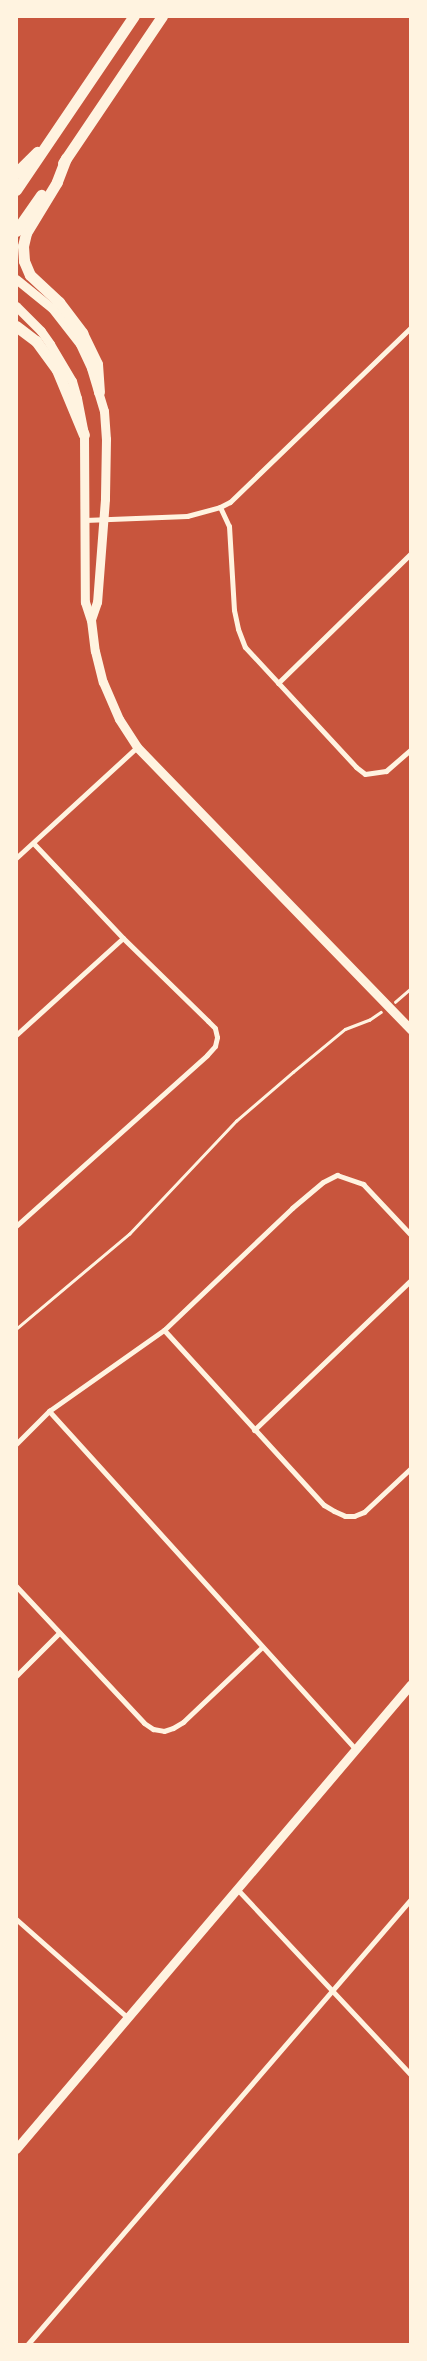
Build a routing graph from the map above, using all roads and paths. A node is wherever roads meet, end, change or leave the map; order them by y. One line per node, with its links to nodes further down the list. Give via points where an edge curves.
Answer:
1 (134, 16): 3 (main road)
2 (162, 16): 4 (main road)
3 (47, 145): 5 (main road); 6 (main road)
4 (66, 158): 7 (main road); 12 (main road, via 57,182 26,233 24,261 30,275 58,302 82,333 97,364)
5 (16, 174)
6 (16, 190)
7 (16, 231)
8 (16, 279): 12 (street, via 42,299 66,324 80,344)
9 (16, 306): 13 (street, via 41,331 64,365 77,398)
10 (16, 326): 13 (main road, via 36,341 57,370)
11 (411, 327): 14 (street, via 241,493)
12 (100, 392): 15 (street, via 106,425)
13 (84, 435): 16 (street)
14 (220, 507): 15 (street, via 187,516); 19 (street, via 229,526 238,629 245,647)
15 (103, 519): 16 (street); 18 (street, via 97,602)
16 (84, 520): 18 (street, via 86,602)
17 (411, 554): 19 (street)
18 (91, 620): 20 (street, via 103,682 119,719)
19 (278, 683): 21 (street, via 365,774 386,772)
20 (137, 747): 22 (street); 26 (street)
21 (411, 749)
22 (34, 844): 23 (street); 24 (street)
23 (16, 858)
24 (122, 938): 28 (street); 29 (street, via 214,1028 215,1046)
25 (411, 988): 26 (path)
26 (389, 1007): 27 (street); 32 (path, via 370,1020 345,1029 292,1072 236,1121 129,1234)
27 (411, 1030)
28 (16, 1035)
29 (16, 1226)
30 (411, 1235): 33 (street, via 363,1184 337,1175 323,1182 292,1208)
31 (411, 1280): 35 (street)
32 (16, 1329)
33 (164, 1330): 34 (street); 35 (street)
34 (49, 1412): 36 (street); 40 (street)
35 (254, 1430): 37 (street, via 324,1505 345,1516 364,1512)
36 (16, 1444)
37 (410, 1471)
38 (16, 1586): 39 (street)
39 (59, 1633): 40 (street, via 144,1723 164,1731 183,1722); 41 (street)
40 (262, 1647): 43 (street)
41 (16, 1676)
42 (411, 1684): 43 (street)
43 (354, 1748): 44 (street)
44 (238, 1890): 47 (street); 48 (street)
45 (411, 1899): 47 (street)
46 (16, 1920): 48 (street)
47 (332, 1993): 49 (street); 51 (street)
48 (128, 2018): 50 (street)
49 (411, 2075)
50 (16, 2150)
51 (27, 2345)

